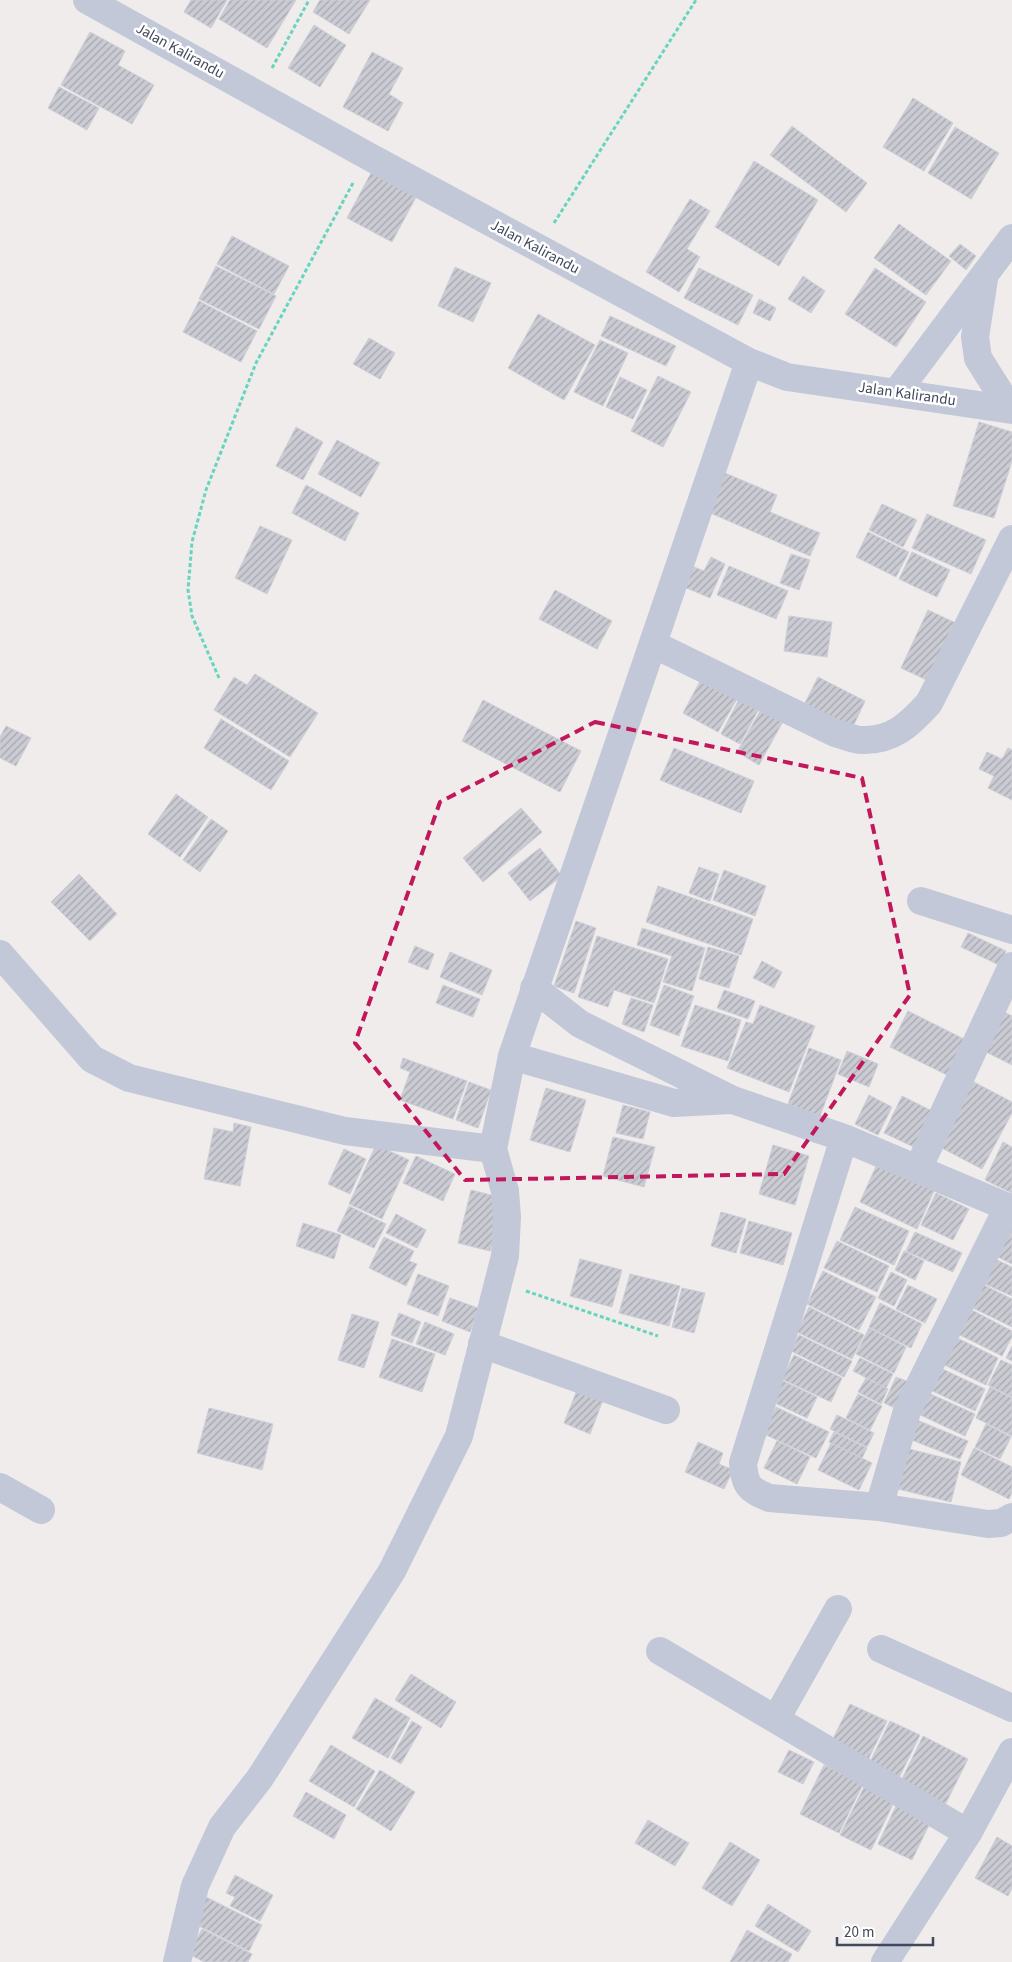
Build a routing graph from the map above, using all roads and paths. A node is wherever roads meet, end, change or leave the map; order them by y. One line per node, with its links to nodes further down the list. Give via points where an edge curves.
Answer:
1 (88, 0): 4 (street, Jalan Kalirandu)
2 (309, 0): 4 (path)
3 (696, 0): 7 (path)
4 (258, 94): 5 (street, Jalan Kalirandu)
5 (368, 156): 7 (street, Jalan Kalirandu); 14 (path, via 256,363 206,490 192,542 188,590 192,616)
6 (1012, 238): 8 (street)
7 (538, 249): 9 (street, Jalan Kalirandu)
8 (984, 275): 10 (street); 11 (street, via 975,336 978,358)
9 (749, 362): 10 (street, Jalan Kalirandu, via 787,377); 13 (street)
10 (896, 393): 11 (street, Jalan Kalirandu)
11 (1011, 410)
12 (1012, 539): 13 (street, via 929,703 911,723 886,737 861,740 836,733)
13 (653, 644): 19 (street)
14 (220, 678)
15 (921, 901): 16 (street)
16 (1012, 930)
17 (0, 954): 23 (street, via 92,1058 128,1078 345,1131)
18 (1012, 966): 24 (street)
19 (534, 988): 20 (street); 21 (street, via 580,1024)
20 (512, 1056): 21 (street, via 674,1103); 23 (street)
21 (733, 1100): 22 (street)
22 (844, 1138): 24 (street); 31 (street, via 743,1463 745,1478 753,1491 769,1498)
23 (493, 1149): 26 (street, via 505,1191 507,1217 505,1256)
24 (918, 1169): 25 (street)
25 (1010, 1208): 31 (street, via 907,1411)
26 (498, 1282): 27 (path); 28 (street)
27 (658, 1336)
28 (482, 1344): 29 (street); 41 (street, via 459,1436 392,1571 260,1778 222,1827 196,1886)
29 (666, 1410)
30 (0, 1487): 32 (street)
31 (879, 1508): 33 (street, via 988,1524 1001,1523)
32 (41, 1510)
33 (1012, 1517)
34 (838, 1609): 38 (street)
35 (881, 1649): 37 (street)
36 (660, 1650): 38 (street)
37 (1012, 1708)
38 (776, 1719): 40 (street)
39 (1012, 1752): 40 (street)
40 (968, 1833): 42 (street)
41 (177, 1962)
42 (885, 1962)

